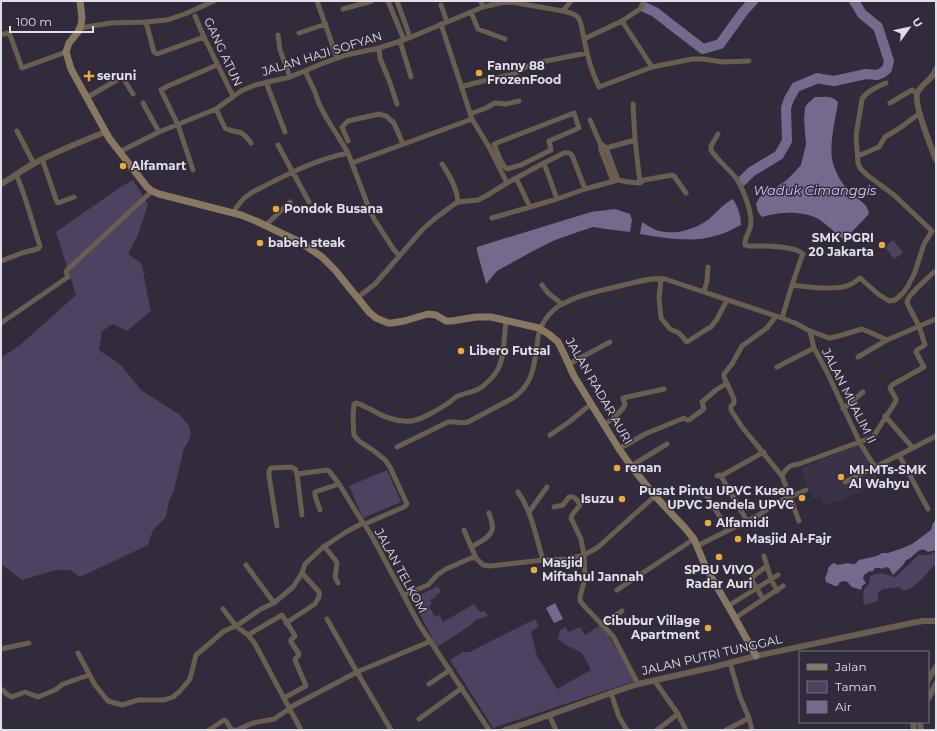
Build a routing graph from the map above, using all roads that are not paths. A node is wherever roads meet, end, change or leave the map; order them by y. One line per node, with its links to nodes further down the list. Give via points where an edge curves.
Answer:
1 (80, 1): 22 (main road)
2 (214, 1): 19 (street, via 180,16)
3 (317, 1): 21 (street)
4 (372, 1): 14 (street)
5 (388, 1): 30 (street)
6 (397, 1): 27 (street)
7 (481, 1): 13 (street)
8 (572, 1): 15 (street)
9 (644, 1): 18 (street, via 640,9)
10 (500, 2): 11 (street, JALAN HAJI SOFYAN); 13 (street, JALAN HAJI SOFYAN)
11 (525, 2): 15 (street, JALAN HAJI SOFYAN)
12 (441, 5): 20 (street)
13 (483, 7): 16 (street, JALAN HAJI SOFYAN)
14 (344, 9)
15 (562, 11): 29 (street, JALAN HAJI SOFYAN, via 579,18)
16 (472, 12): 20 (street, JALAN HAJI SOFYAN); 28 (street, via 478,29)
17 (196, 16): 26 (street, GANG ATUN)
18 (622, 21): 29 (street); 37 (street)
19 (146, 22): 22 (street, via 111,23); 26 (street, via 154,52 157,54)
20 (444, 23): 27 (street, JALAN HAJI SOFYAN); 44 (street)
21 (326, 24): 23 (street); 34 (street)
22 (80, 28): 32 (main road)
23 (299, 34)
24 (1, 35): 32 (street, via 10,35 22,68)
25 (278, 35): 40 (street, via 280,50)
26 (204, 37): 36 (street, GANG ATUN)
27 (410, 37): 30 (street, JALAN HAJI SOFYAN)
28 (505, 39)
29 (584, 39): 33 (street)
30 (402, 40): 31 (street, JALAN HAJI SOFYAN); 41 (street)
31 (379, 48): 34 (street, JALAN HAJI SOFYAN); 52 (street)
32 (66, 52): 48 (main road, JALAN RADAR AURI, via 71,69)
33 (587, 53): 37 (street, via 599,87); 44 (street, via 536,63 514,74)
34 (337, 58): 38 (street, JALAN HAJI SOFYAN)
35 (749, 61): 37 (street, via 692,59)
36 (217, 65): 47 (street, GANG ATUN); 58 (street, via 162,89 161,92)
37 (652, 67)
38 (305, 71): 40 (street, JALAN HAJI SOFYAN); 72 (street, via 319,104)
39 (936, 71): 45 (street)
40 (290, 77): 42 (street, JALAN HAJI SOFYAN)
41 (411, 77)
42 (266, 82): 47 (street, JALAN HAJI SOFYAN); 62 (street)
43 (886, 83): 73 (street, via 862,99 856,136)
44 (462, 87): 56 (street)
45 (917, 93): 51 (street, via 911,90); 55 (street)
46 (133, 94): 48 (street, via 122,77)
47 (233, 96): 54 (street, JALAN HAJI SOFYAN)
48 (86, 98): 60 (main road, JALAN RADAR AURI)
49 (519, 101): 56 (street, via 495,103)
50 (142, 103): 61 (street)
51 (890, 103)
52 (396, 104)
53 (634, 104): 64 (street)
54 (216, 109): 58 (street, JALAN HAJI SOFYAN); 66 (street, via 224,128 242,133)
55 (920, 113): 73 (street, via 885,137 878,147); 75 (street)
56 (471, 117): 67 (street); 69 (street)
57 (590, 120): 70 (street)
58 (178, 125): 61 (street, JALAN HAJI SOFYAN); 80 (street)
59 (17, 131): 78 (street)
60 (105, 132): 71 (main road, JALAN RADAR AURI); 74 (street)
61 (159, 132): 71 (street, JALAN HAJI SOFYAN)
62 (285, 132)
63 (718, 134): 107 (street, via 711,150 736,178 749,210 751,222 745,242 748,246 773,246 801,252 803,255)
64 (635, 140): 70 (street); 86 (street)
65 (348, 141): 67 (street, via 342,127 344,123 379,114 394,123)
66 (251, 143)
67 (403, 144): 77 (street)
68 (278, 145): 81 (street)
69 (492, 146): 69 (street, via 507,169 551,150 549,141 579,128 574,113); 85 (street)
70 (603, 149): 84 (street)
71 (119, 152): 89 (main road, JALAN RADAR AURI)
72 (348, 153): 77 (street); 81 (street)
73 (858, 156): 100 (street, via 859,165 864,172)
74 (42, 160): 78 (street); 91 (street, via 57,202)
75 (936, 160)
76 (544, 162): 83 (street); 88 (street, via 569,153); 92 (street)
77 (352, 163): 101 (street, via 374,219)
78 (34, 164): 82 (street)
79 (442, 164): 95 (street, via 454,186)
80 (193, 170)
81 (294, 172): 94 (street); 97 (street, via 245,197)
82 (16, 174): 87 (street); 102 (street, via 40,246)
83 (516, 178): 85 (street); 96 (street)
84 (616, 181): 86 (street); 88 (street)
85 (507, 182): 95 (street, via 478,200)
86 (640, 183): 90 (street, via 672,175)
87 (1, 184)
88 (585, 189): 92 (street)
89 (152, 191): 97 (main road, JALAN RADAR AURI); 116 (street, via 67,270 68,277)
90 (686, 192)
91 (74, 197)
92 (557, 200): 96 (street)
93 (290, 202): 99 (street)
94 (309, 202)
95 (458, 202): 101 (street, via 422,230)
96 (530, 207): 98 (street)
97 (233, 213): 99 (main road, JALAN RADAR AURI)
98 (492, 218)
99 (266, 225): 109 (main road, JALAN RADAR AURI, via 313,250 335,270)
100 (934, 230): 107 (street, via 926,242 908,286 895,300 885,298 860,278 847,286 830,288)
101 (399, 256): 109 (street, via 375,284)
102 (1, 262)
103 (708, 267): 108 (street)
104 (934, 272): 117 (street, via 908,300)
105 (661, 279): 108 (street); 110 (street, via 661,318 687,342 711,327); 111 (street, via 654,278 579,296)
106 (542, 285): 111 (street)
107 (792, 285): 113 (street)
108 (704, 292): 110 (street)
109 (357, 298): 115 (main road, JALAN RADAR AURI, via 373,315 388,323 428,314 446,321 476,317)
110 (727, 300): 112 (street)
111 (562, 304): 118 (street)
112 (776, 316): 113 (street); 126 (street, via 767,328 741,347 724,374)
113 (782, 318): 119 (street)
114 (936, 319): 117 (street)
115 (506, 320): 118 (main road, JALAN RADAR AURI); 162 (street, via 502,357 498,369 481,388 410,421 397,420 360,404 354,404 353,430 356,438 385,460 406,504)
116 (1, 323)
117 (918, 326): 120 (street); 131 (street, via 925,345 916,350 916,353 924,367 892,385 890,388 896,401)
118 (539, 328): 124 (main road, JALAN RADAR AURI, via 558,342); 137 (street, via 534,368 529,382 518,395 468,422 448,422)
119 (810, 332): 120 (street, via 832,338 862,329); 122 (street, JALAN MUALIM II)
120 (887, 340): 123 (street)
121 (610, 342): 124 (street)
122 (814, 348): 125 (street); 130 (street, JALAN MUALIM II)
123 (858, 357)
124 (569, 364): 129 (main road, JALAN RADAR AURI)
125 (777, 367)
126 (727, 383): 139 (street, via 702,402 704,409 689,420 684,418 645,434); 140 (street, via 734,399 731,410)
127 (664, 389): 132 (street, via 623,398 624,408)
128 (863, 392): 130 (street)
129 (591, 404): 132 (main road, JALAN RADAR AURI); 133 (street)
130 (843, 408): 135 (street, JALAN MUALIM II)
131 (885, 416): 135 (street, via 875,436); 138 (street)
132 (604, 425): 139 (main road, JALAN RADAR AURI)
133 (550, 435)
134 (936, 436): 138 (street)
135 (860, 443): 143 (street, JALAN MUALIM II); 145 (street, via 792,465)
136 (667, 444): 142 (street)
137 (397, 447)
138 (913, 448): 141 (street)
139 (619, 449): 142 (main road, JALAN RADAR AURI)
140 (764, 452): 145 (street); 160 (street, via 719,476)
141 (899, 456): 143 (street); 156 (street)
142 (631, 466): 152 (main road, JALAN RADAR AURI)
143 (875, 467): 146 (street)
144 (297, 474): 147 (street, via 327,470); 159 (street); 163 (street, via 292,468 269,470)
145 (782, 476): 153 (street)
146 (845, 482)
147 (340, 484): 155 (street, via 315,492); 162 (street)
148 (547, 487): 157 (street)
149 (806, 490): 153 (street)
150 (704, 491): 165 (street)
151 (518, 492): 157 (street)
152 (655, 496): 166 (main road, JALAN RADAR AURI); 169 (street, via 597,548)
153 (790, 496): 160 (street); 161 (street)
154 (554, 507): 169 (street, via 563,505 572,496 580,505 571,518 581,539)
155 (320, 510)
156 (928, 510)
157 (529, 512): 172 (street)
158 (489, 513): 168 (street, via 492,529 486,538)
159 (302, 515)
160 (747, 521): 165 (street)
161 (799, 521)
162 (364, 524): 167 (street, JALAN TELKOM); 183 (street, JALAN TELKOM)
163 (277, 526)
164 (464, 530): 168 (street)
165 (728, 530): 166 (street)
166 (696, 543): 181 (street); 186 (main road, JALAN RADAR AURI, via 706,568)
167 (324, 546): 175 (street, JALAN TELKOM, via 307,561); 178 (street, via 336,561 335,577)
168 (471, 547): 171 (street)
169 (584, 555): 172 (street, via 568,559); 194 (street, via 585,578 580,601)
170 (764, 556): 174 (street)
171 (476, 558): 172 (street, via 490,566); 183 (street, via 467,559 446,569 428,585)
172 (543, 560)
173 (246, 565): 185 (street)
174 (767, 566): 177 (street); 180 (street, via 752,578)
175 (302, 573): 185 (street, JALAN TELKOM, via 293,587); 193 (street, via 320,595 315,604)
176 (778, 575): 177 (street)
177 (771, 579): 180 (street); 182 (street)
178 (338, 583)
179 (783, 586): 182 (street)
180 (756, 589): 184 (street); 186 (street)
181 (617, 590)
182 (777, 591): 184 (street)
183 (404, 595): 198 (street, JALAN TELKOM)
184 (763, 599): 190 (street)
185 (274, 603): 195 (street, JALAN TELKOM)
186 (728, 606): 190 (main road, JALAN RADAR AURI)
187 (223, 609): 195 (street)
188 (622, 611): 194 (street)
189 (327, 618): 206 (street)
190 (735, 618): 202 (main road, JALAN RADAR AURI)
191 (936, 621): 192 (street, JALAN PUTRI TUNGGAL)
192 (928, 622): 196 (street); 202 (street, JALAN PUTRI TUNGGAL, via 912,623)
193 (286, 623): 197 (street, via 282,615); 217 (street, via 295,636 291,642 299,654 295,660 306,686)
194 (602, 625): 211 (street, via 613,636)
195 (236, 626): 197 (street); 207 (street, JALAN TELKOM, via 224,631 196,655 190,679 173,697 164,700 138,700 122,705 108,701)
196 (936, 627)
197 (248, 635): 217 (street)
198 (431, 642): 205 (street, JALAN TELKOM); 206 (street)
199 (29, 643): 200 (street)
200 (1, 649)
201 (78, 653): 207 (street)
202 (756, 656): 203 (street, JALAN PUTRI TUNGGAL)
203 (730, 663): 209 (street, JALAN PUTRI TUNGGAL); 221 (street, via 740,697)
204 (936, 667): 208 (street)
205 (450, 670): 210 (street); 213 (street, JALAN TELKOM)
206 (357, 672): 218 (street); 227 (street)
207 (89, 675): 214 (street, via 38,696 25,692 12,697)
208 (929, 678)
209 (654, 680): 211 (street, JALAN PUTRI TUNGGAL); 219 (street)
210 (429, 684)
211 (638, 684): 215 (street, JALAN PUTRI TUNGGAL)
212 (936, 684): 216 (street)
213 (462, 688): 222 (street); 228 (street, JALAN TELKOM)
214 (1, 690)
215 (610, 692): 220 (street, JALAN PUTRI TUNGGAL); 231 (street)
216 (929, 697)
217 (284, 698): 218 (street)
218 (289, 708): 225 (street, via 269,720); 226 (street)
219 (678, 714): 232 (street); 233 (street)
220 (549, 715): 229 (street, JALAN PUTRI TUNGGAL); 230 (street)
221 (750, 718): 234 (street); 235 (street)
222 (419, 719)
223 (210, 730): 224 (street, via 224,720)
224 (233, 730)
225 (237, 730)
226 (301, 730)
227 (391, 730)
228 (489, 730)
229 (505, 730)
230 (556, 730)
231 (627, 730)
232 (658, 730)
233 (686, 730)
234 (726, 730)
235 (752, 730)

